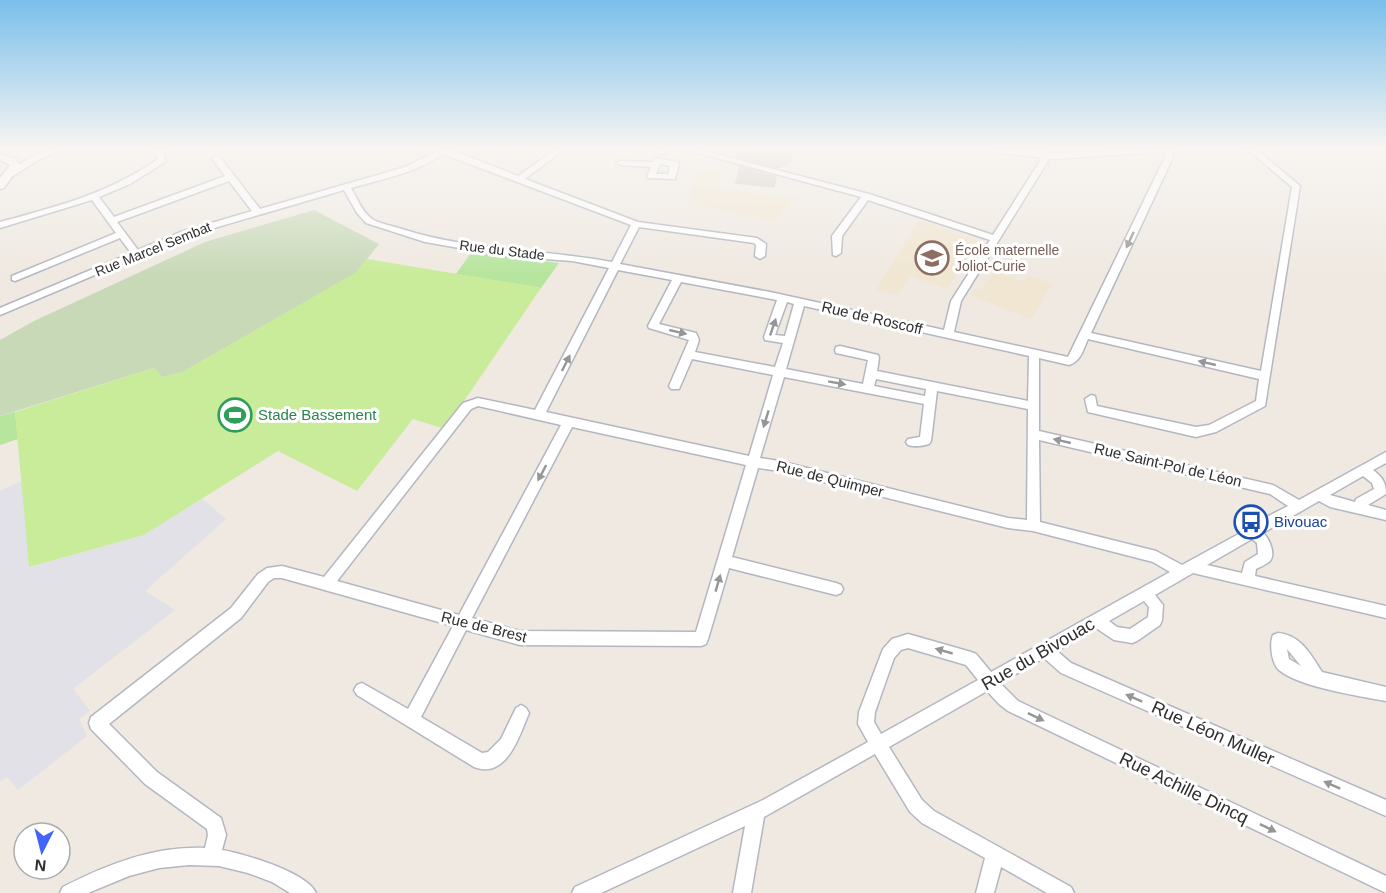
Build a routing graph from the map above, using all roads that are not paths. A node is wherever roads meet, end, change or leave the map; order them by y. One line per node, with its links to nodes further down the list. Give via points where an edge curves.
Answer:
1 (104, 191): 11 (street)
2 (194, 191): 14 (street)
3 (241, 191): 13 (street)
4 (330, 191): 13 (street, Rue Marcel Sembat)
5 (349, 191): 22 (street, Rue du Stade, via 369,221 422,238)
6 (551, 191): 15 (street)
7 (846, 191): 12 (street)
8 (1023, 191): 18 (street)
9 (1153, 191): 29 (street, one-way to 29)
10 (1295, 191): 36 (street)
11 (93, 195): 14 (street); 16 (street)
12 (866, 196): 18 (street); 19 (street, via 837,236)
13 (257, 212): 20 (street, Rue Marcel Sembat, via 184,234)
14 (112, 221): 17 (street)
15 (633, 221): 21 (street, via 755,240 761,244); 22 (street)
16 (0, 225)
17 (122, 234): 20 (street); 23 (street)
18 (996, 239): 28 (street, via 953,306)
19 (836, 253)
20 (136, 254): 27 (street, Rue Marcel Sembat)
21 (760, 256)
22 (616, 266): 24 (street, Rue du Stade); 43 (street, one-way to 22)
23 (15, 278)
24 (678, 278): 25 (street, Rue de Roscoff); 32 (street, one-way to 32, via 653,326 692,336)
25 (783, 298): 26 (street, Rue de Roscoff); 30 (street, one-way to 25, via 769,337)
26 (800, 302): 28 (street, Rue de Roscoff); 30 (street)
27 (0, 312)
28 (948, 335): 33 (street, Rue de Roscoff)
29 (1085, 335): 33 (street, Rue de Roscoff, via 1074,358 1066,361); 36 (street, one-way to 29)
30 (789, 341): 34 (street)
31 (840, 350): 35 (street, via 874,358)
32 (689, 354): 34 (street); 37 (street)
33 (1034, 356): 42 (street)
34 (780, 373): 39 (street, one-way to 39); 48 (street, one-way to 48)
35 (871, 374): 38 (street); 39 (street)
36 (1265, 375): 40 (street, via 1258,405 1202,432 1092,409)
37 (675, 386)
38 (932, 387): 41 (street); 42 (street)
39 (868, 389): 41 (street)
40 (1091, 399)
41 (930, 401): 46 (street, via 925,441)
42 (1034, 406): 45 (street)
43 (539, 414): 44 (street, Rue de Quimper); 59 (street, Rue de Quimper, via 474,402 467,406)
44 (569, 421): 48 (street, Rue de Quimper); 64 (street, one-way to 64)
45 (1033, 434): 51 (street, Rue Saint-Pol de Léon, one-way to 45, via 1274,490); 54 (street)
46 (912, 442)
47 (1386, 458): 49 (street, Rue du Bivouac)
48 (753, 462): 54 (street, Rue de Quimper); 56 (street)
49 (1364, 470): 50 (street, Rue du Bivouac); 52 (street, via 1377,480 1380,491 1363,501)
50 (1320, 495): 51 (street, Rue du Bivouac); 52 (street, via 1330,502)
51 (1299, 506): 55 (street, Rue du Bivouac)
52 (1359, 509): 53 (street)
53 (1386, 515)
54 (1033, 526): 57 (street, Rue de Quimper, via 1156,557)
55 (1258, 536): 57 (street, Rue du Bivouac); 58 (street, via 1265,557 1250,566)
56 (724, 561): 60 (street); 64 (street, Rue de Brest, one-way to 56, via 527,639 701,639)
57 (1186, 570): 58 (street, Rue de Quimper); 61 (street, Rue du Bivouac)
58 (1248, 580): 62 (street, Rue de Quimper)
59 (327, 584): 64 (street, Rue de Brest); 75 (street, Rue de Brest, via 282,572 262,578 236,613 97,723 151,778 214,824 217,835)
60 (836, 589)
61 (1145, 593): 63 (street, Rue du Bivouac); 63 (street, via 1156,605 1155,620 1132,636 1114,633)
62 (1386, 612)
63 (1096, 620): 65 (street, Rue du Bivouac)
64 (463, 622): 71 (street)
65 (1046, 650): 67 (street, Rue du Bivouac); 73 (street, Rue Léon Muller, one-way to 65, via 1066,668)
66 (1316, 676): 69 (street)
67 (991, 682): 72 (street, Rue du Bivouac); 72 (street, Rue Achille Dincq, one-way to 72, via 976,662 968,658 912,642 897,644 888,654 866,716 867,727); 77 (street, Rue Achille Dincq, one-way to 77, via 1013,706)
68 (362, 690): 71 (street)
69 (1386, 694)
70 (521, 713): 71 (street, via 502,754 487,762 474,759)
71 (411, 720)
72 (878, 745): 74 (street, Rue du Bivouac); 76 (street, via 922,813)
73 (1386, 808)
74 (756, 812): 80 (street, Rue du Bivouac); 81 (street)
75 (212, 855): 78 (street, via 139,864); 79 (street, via 251,863)
76 (995, 855): 82 (street); 83 (street)
77 (1386, 885)
78 (69, 893)
79 (307, 893)
80 (581, 893)
81 (742, 893)
82 (985, 893)
83 (1065, 893)

